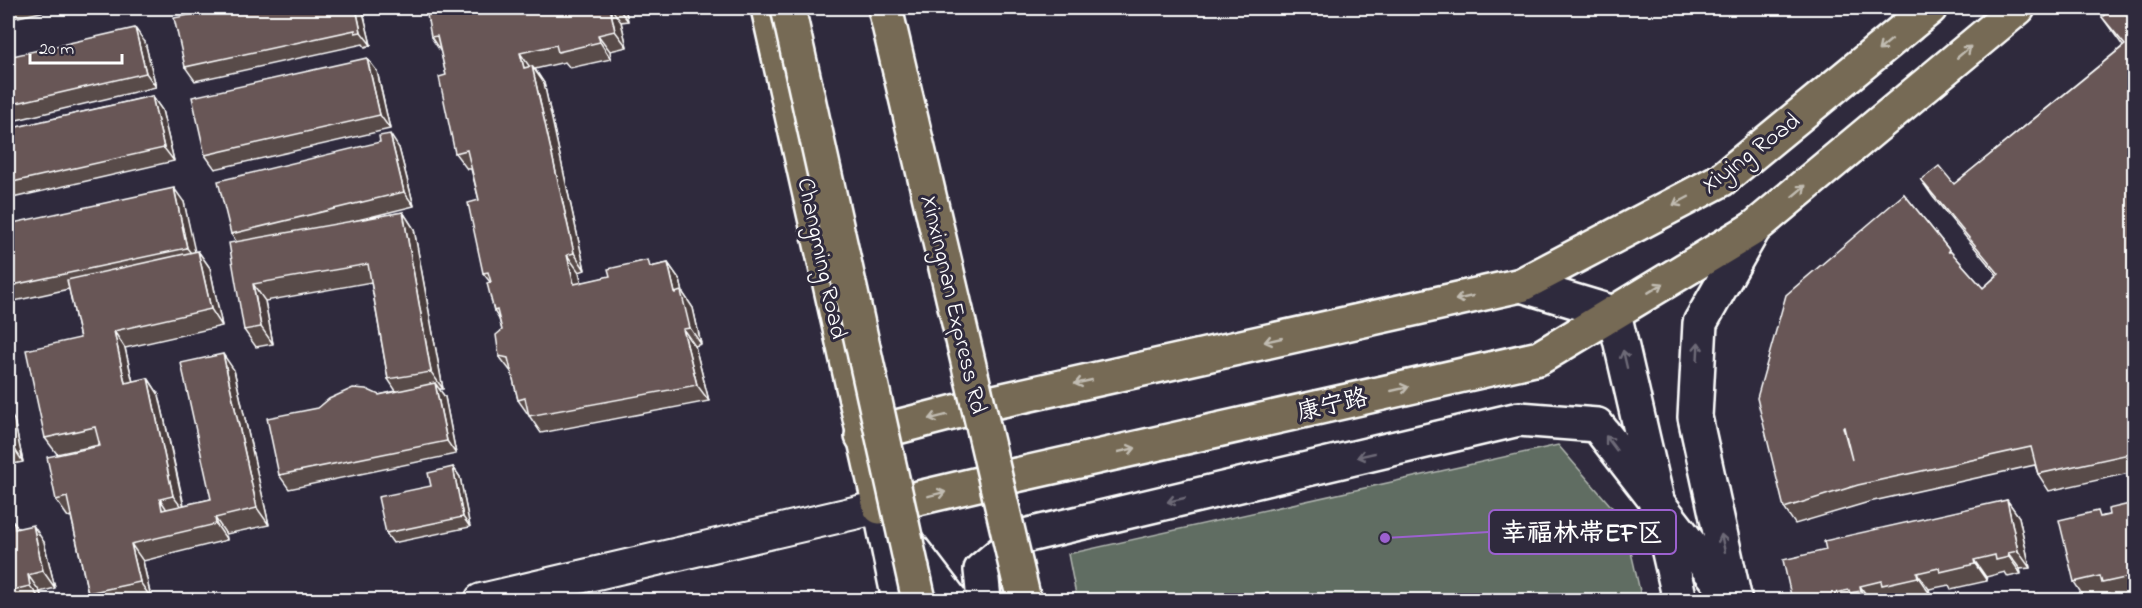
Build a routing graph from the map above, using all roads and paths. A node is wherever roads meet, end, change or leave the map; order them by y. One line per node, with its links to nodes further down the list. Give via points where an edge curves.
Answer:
1 (768, 8): 11 (main road, Changming Road)
2 (788, 8): 17 (main road, bridge)
3 (885, 8): 20 (main road, Xinxingnan Express Rd, bridge)
4 (899, 8): 10 (main road)
5 (1930, 8): 8 (main road, Xiying Road, one-way to 8, via 1720,180)
6 (2018, 8): 7 (main road, one-way to 6)
7 (1754, 228): 9 (main road, 康宁路, one-way to 7); 22 (main road, one-way to 7, via 1695,417 1698,346 1700,323)
8 (1521, 285): 9 (main road); 10 (main road, Xiying Road, one-way to 10)
9 (1614, 313): 12 (main road, 康宁路, one-way to 9, via 1539,358); 14 (main road, one-way to 9)
10 (994, 402): 11 (main road, Xiying Road, one-way to 11); 12 (main road)
11 (862, 436): 13 (main road, Changming Road)
12 (1012, 476): 13 (main road, 康宁路, one-way to 12)
13 (880, 507): 15 (street); 16 (main road); 18 (main road)
14 (1659, 507): 19 (main road, one-way to 19, via 1597,425 1519,418 1020,537 981,570); 21 (main road); 22 (main road)
15 (481, 600)
16 (899, 600)
17 (919, 600)
18 (951, 600)
19 (984, 600)
20 (1024, 600)
21 (1680, 600)
22 (1734, 600)

